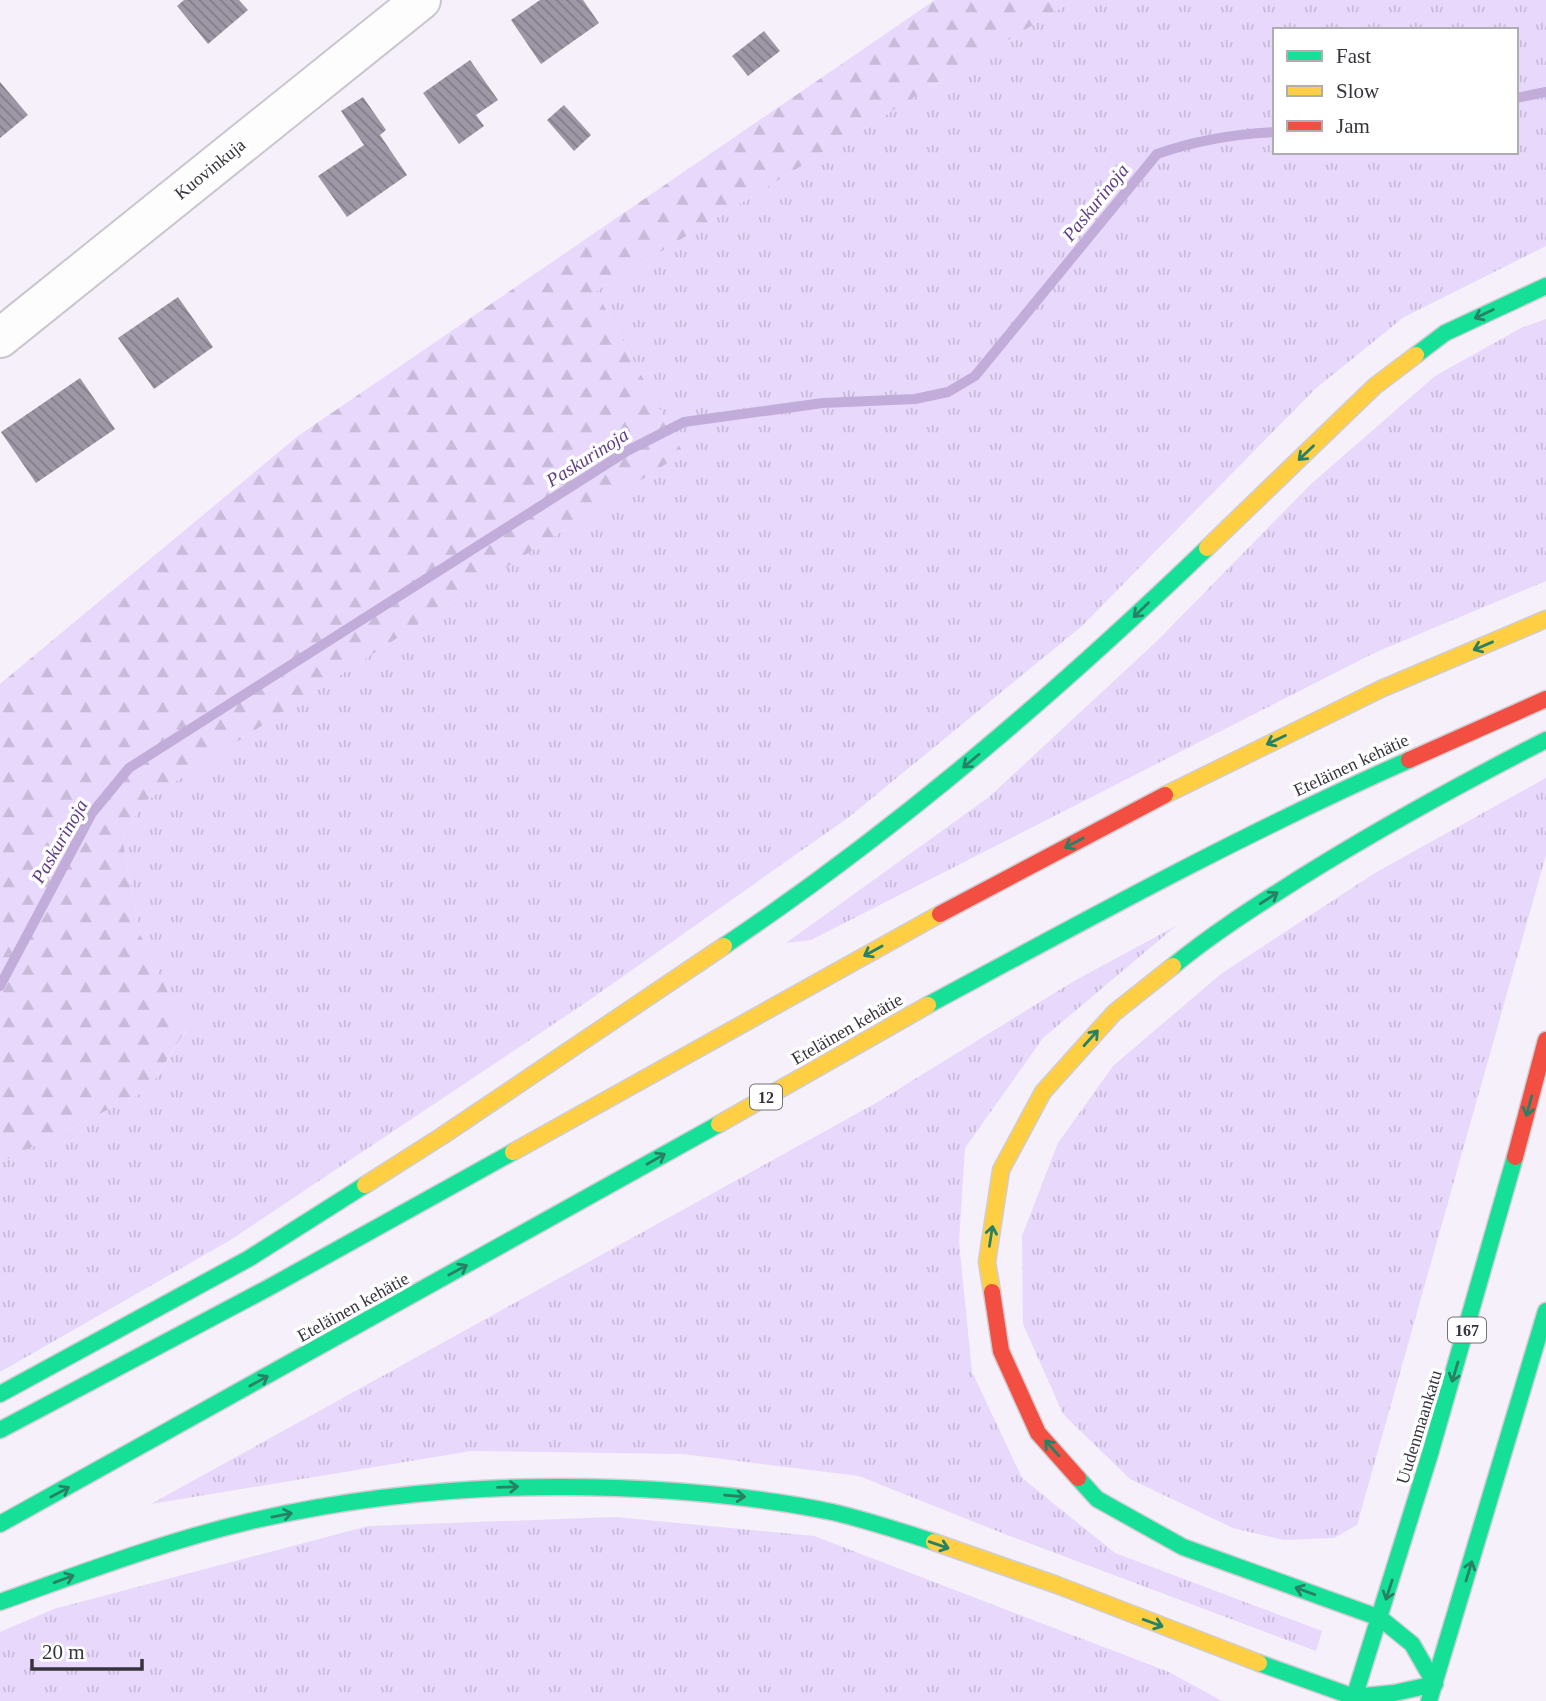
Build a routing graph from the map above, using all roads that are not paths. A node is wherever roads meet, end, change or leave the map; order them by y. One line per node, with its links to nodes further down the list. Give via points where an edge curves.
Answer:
1 (421, 0): 3 (street, Kuovinkuja)
2 (1546, 285): 9 (main road, one-way to 9, via 1445,333 1376,386 1047,696 938,789 794,899 454,1129 248,1259)
3 (0, 338)
4 (1546, 619): 10 (main road, one-way to 10, via 1381,689 1166,794 929,920 268,1288)
5 (1546, 699): 11 (main road, Eteläinen kehätie / 12, one-way to 5, via 1149,886 1327,796)
6 (1546, 740): 13 (main road, one-way to 6, via 1183,1547 1097,1499 1038,1433 1001,1351 987,1262 1001,1170 1043,1092 1114,1013 1215,932 1448,789)
7 (1546, 1040): 13 (main road, Uudenmaankatu / 167, one-way to 13, via 1468,1327)
8 (1546, 1311): 14 (main road, one-way to 8)
9 (0, 1394)
10 (0, 1430)
11 (0, 1524)
12 (0, 1602): 15 (main road, one-way to 15, via 125,1557 247,1522 369,1499 504,1486 638,1487 764,1499 874,1523 1002,1566)
13 (1380, 1618): 14 (main road, via 1412,1644); 15 (main road, Uudenmaankatu / 167)
14 (1435, 1684): 15 (main road); 16 (main road)
15 (1353, 1699)
16 (1429, 1701)

